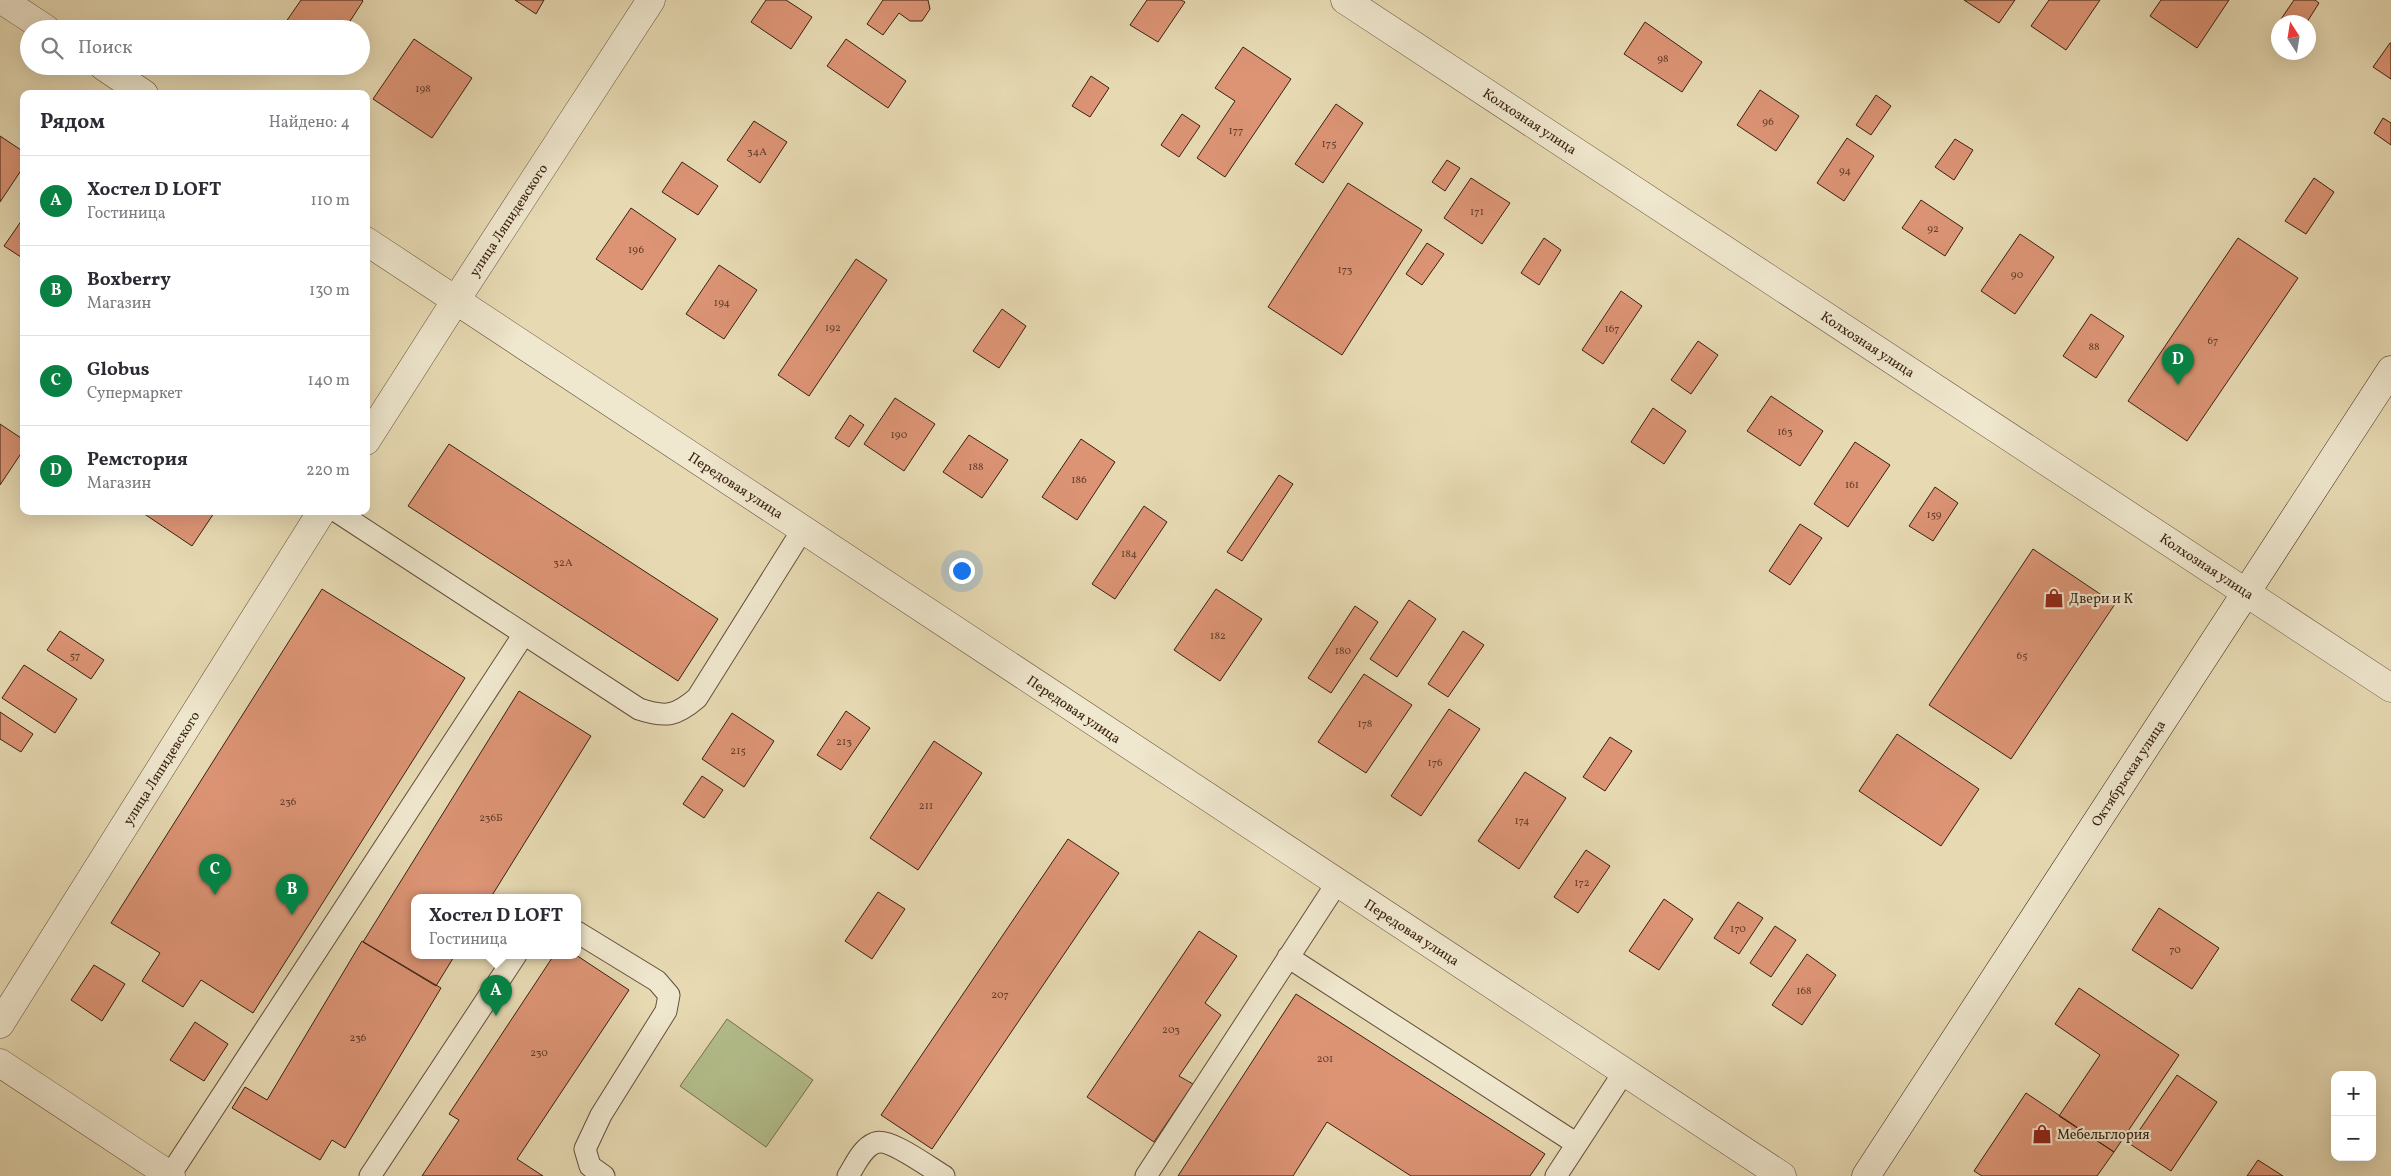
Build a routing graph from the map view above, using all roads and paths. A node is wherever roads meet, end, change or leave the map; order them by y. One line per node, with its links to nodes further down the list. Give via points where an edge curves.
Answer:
1 (2, 0): 4 (street)
2 (651, 0): 8 (street, улица Ляпидевского)
3 (1345, 0): 14 (street, Колхозная улица)
4 (32, 20)
5 (116, 75): 6 (street)
6 (138, 90)
7 (370, 244): 8 (street, Передовая улица)
8 (456, 300): 10 (street, улица Ляпидевского); 13 (street, Передовая улица)
9 (2391, 370): 14 (street, Октябрьская улица)
10 (370, 435)
11 (319, 515): 21 (street, улица Ляпидевского)
12 (342, 515): 15 (lane)
13 (803, 530): 15 (lane, via 697,698 681,711 659,716 639,709); 17 (street, Передовая улица)
14 (2246, 592): 16 (street, Колхозная улица); 33 (street, Октябрьская улица)
15 (524, 634): 25 (lane)
16 (2391, 688)
17 (1337, 883): 19 (lane); 23 (street, Передовая улица)
18 (581, 934): 27 (lane, via 657,981 669,995 666,1011 601,1115 585,1149 590,1166)
19 (1288, 957): 24 (lane); 30 (lane)
20 (513, 959): 26 (lane)
21 (0, 1024)
22 (0, 1063): 25 (street)
23 (1624, 1072): 24 (lane); 32 (street, Передовая улица)
24 (1577, 1144): 31 (lane)
25 (171, 1176)
26 (370, 1176)
27 (604, 1176)
28 (848, 1176): 29 (lane, via 865,1150 875,1142 887,1142)
29 (944, 1176)
30 (1146, 1176)
31 (1556, 1176)
32 (1782, 1176)
33 (1866, 1176)

